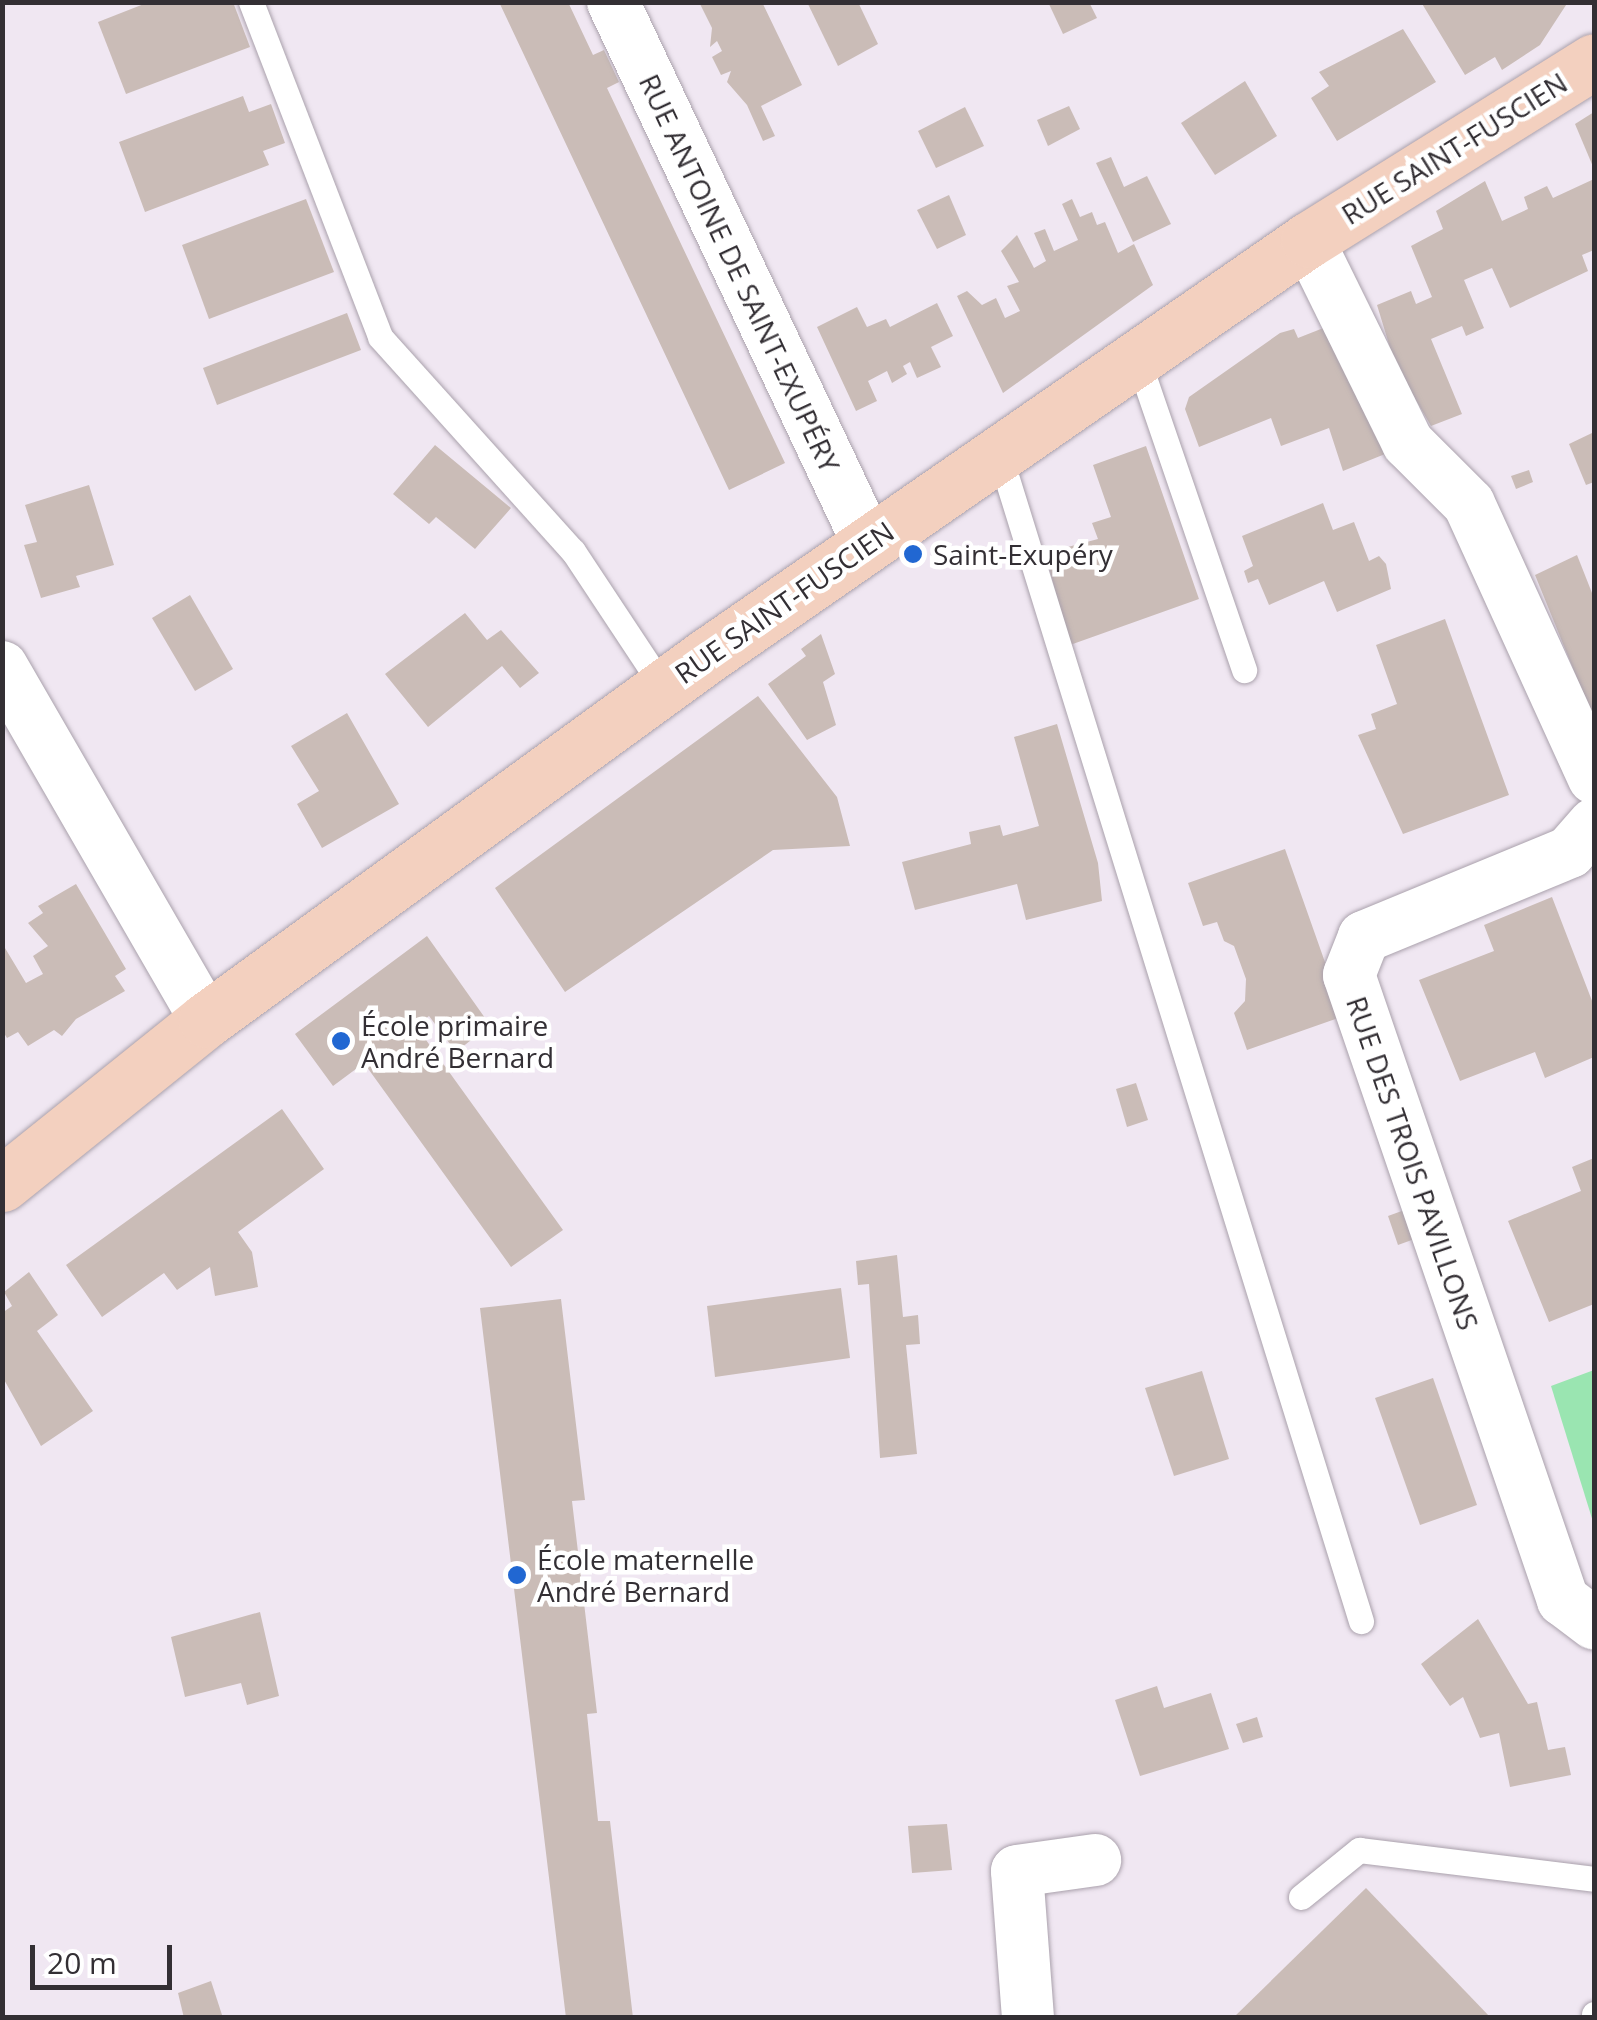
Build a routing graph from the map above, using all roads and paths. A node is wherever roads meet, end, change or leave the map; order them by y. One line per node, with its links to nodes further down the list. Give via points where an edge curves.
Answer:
1 (251, 2): 10 (lane, via 380,337 573,551)
2 (613, 2): 7 (street, RUE ANTOINE DE SAINT-EXUPÉRY)
3 (1594, 61): 4 (main road, RUE SAINT-FUSCIEN)
4 (1308, 240): 5 (main road, RUE SAINT-FUSCIEN); 11 (street, via 1408,443 1469,504)
5 (1137, 358): 6 (main road, RUE SAINT-FUSCIEN); 9 (lane)
6 (999, 453): 7 (main road, RUE SAINT-FUSCIEN); 15 (lane)
7 (868, 543): 10 (main road, RUE SAINT-FUSCIEN)
8 (2, 667): 13 (street)
9 (1244, 670)
10 (663, 687): 13 (main road, RUE SAINT-FUSCIEN)
11 (1594, 778)
12 (1594, 824): 16 (street, RUE DES TROIS PAVILLONS, via 1570,852 1364,938 1348,975 1564,1600)
13 (206, 1020): 14 (main road, RUE SAINT-FUSCIEN)
14 (2, 1184)
15 (1361, 1621)
16 (1594, 1623)
17 (1095, 1860): 20 (street, via 1017,1871)
18 (1594, 1879): 19 (lane, via 1359,1850)
19 (1301, 1897)
20 (1028, 2018)

